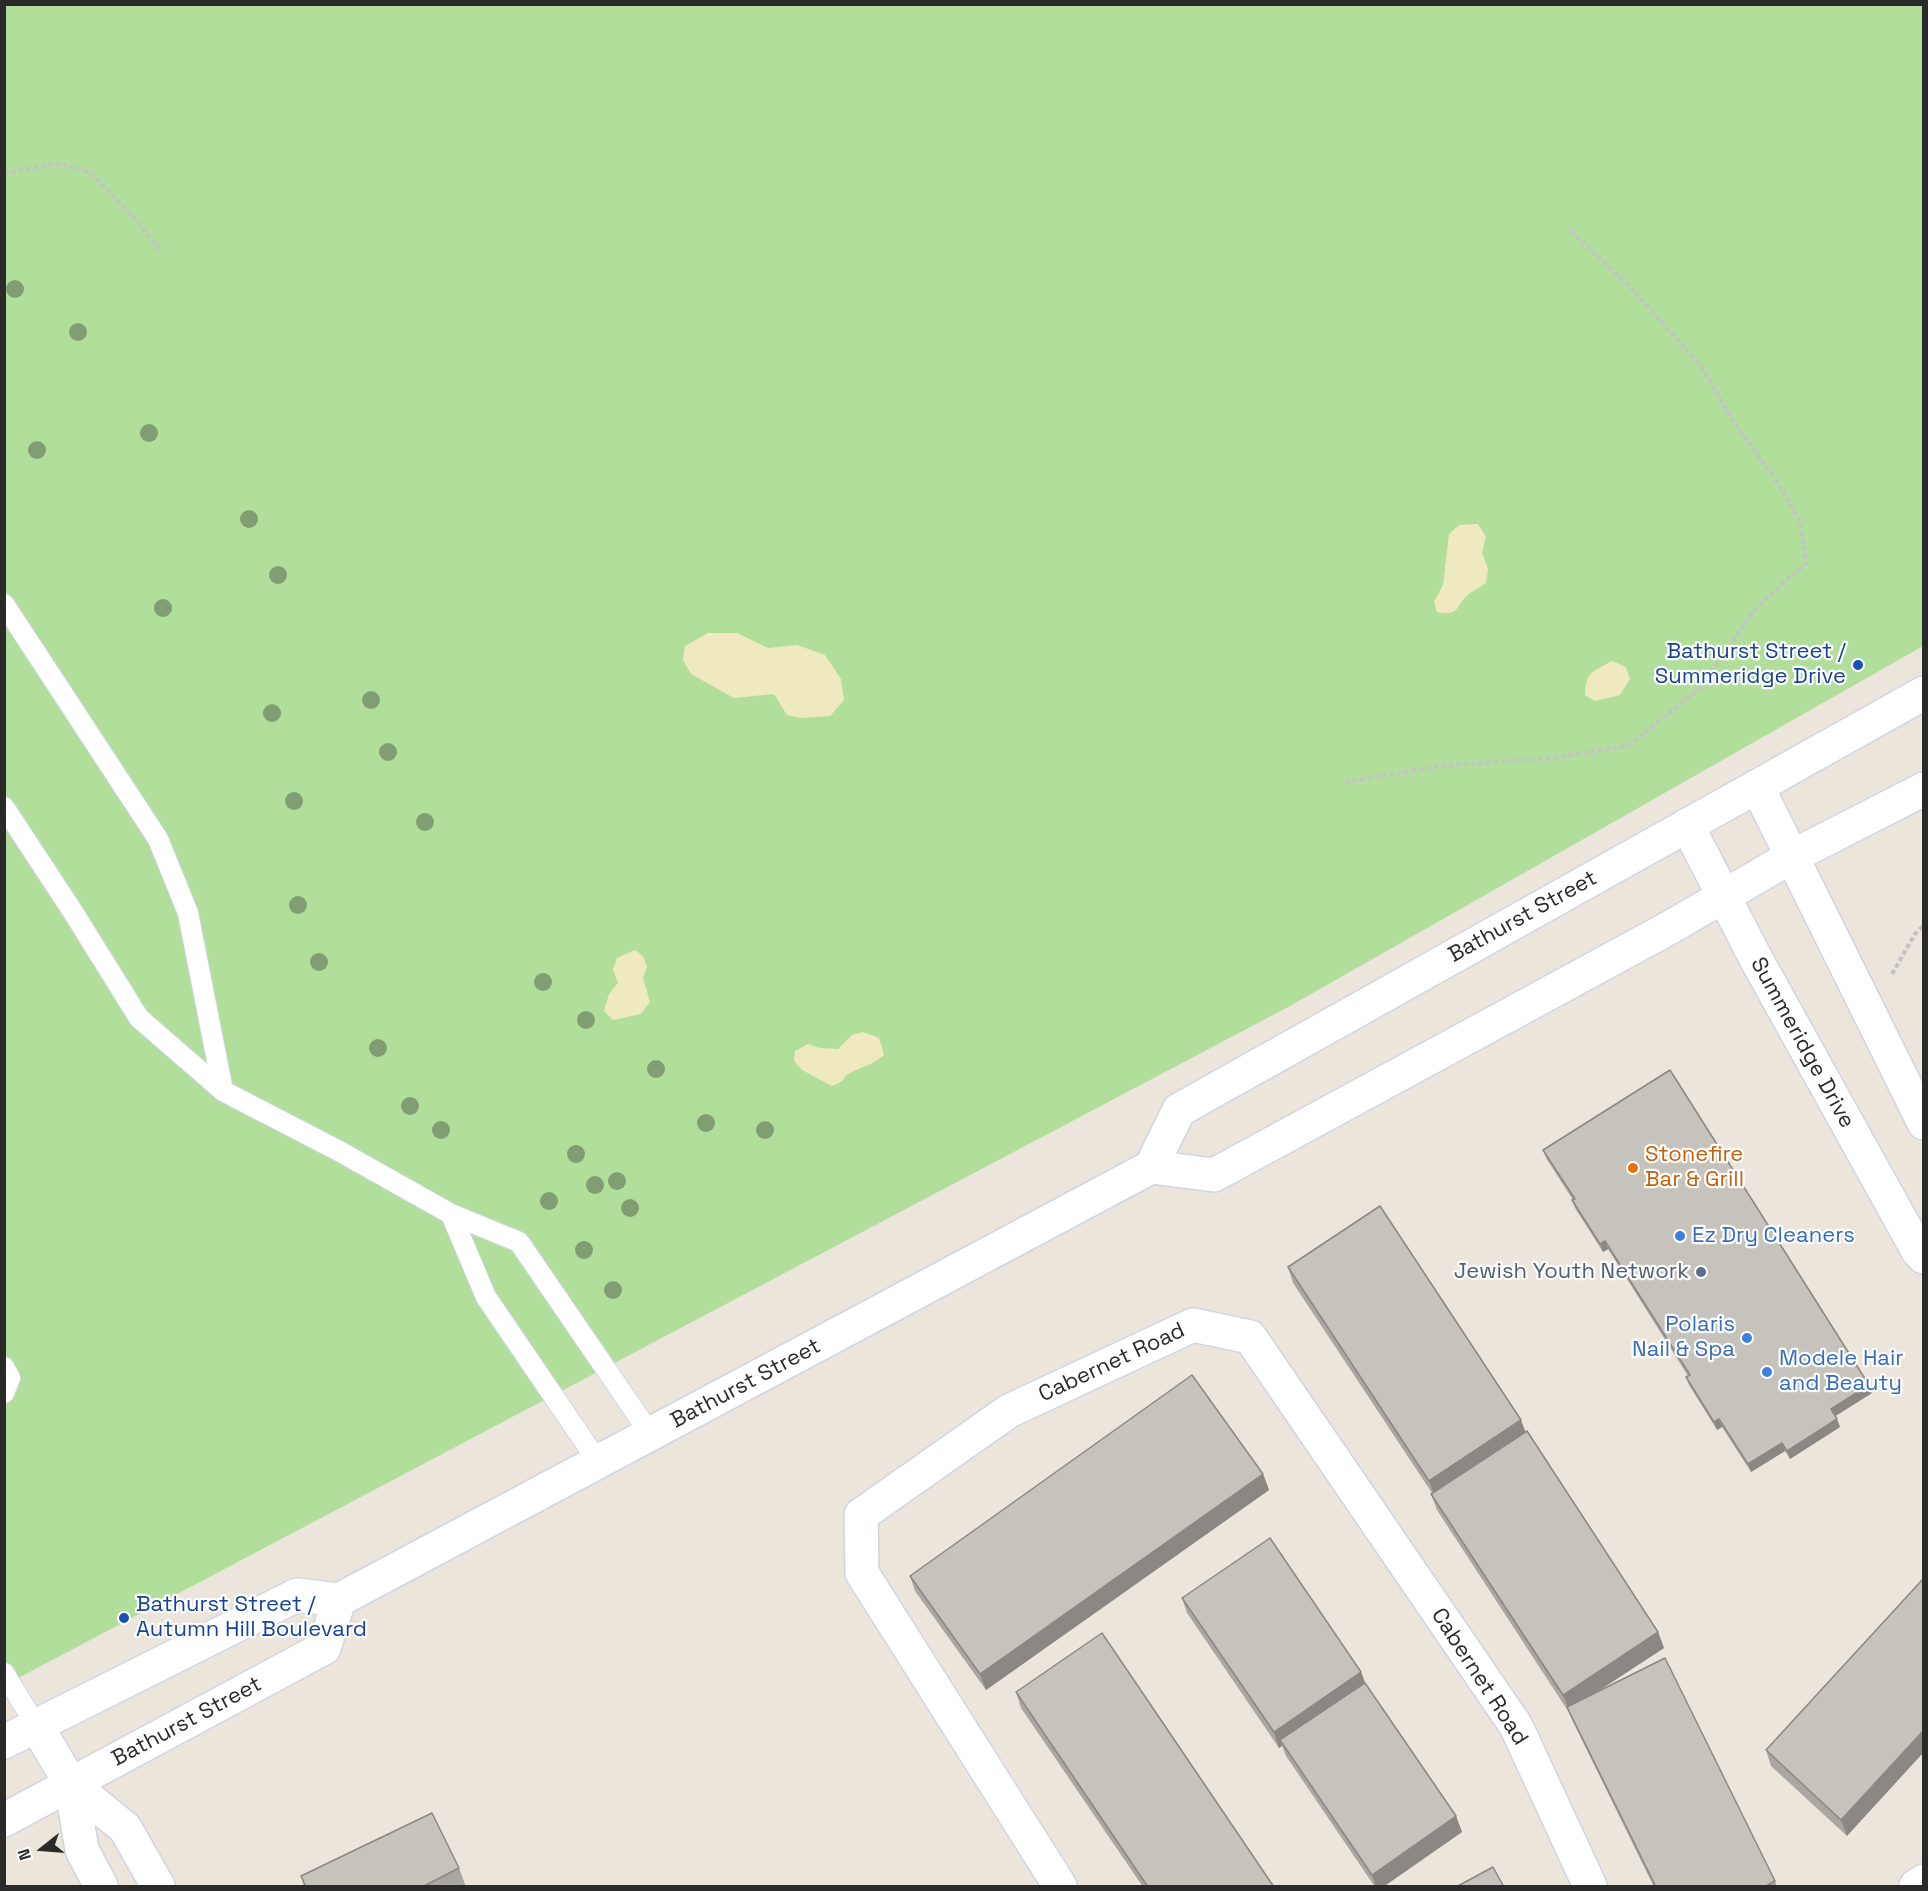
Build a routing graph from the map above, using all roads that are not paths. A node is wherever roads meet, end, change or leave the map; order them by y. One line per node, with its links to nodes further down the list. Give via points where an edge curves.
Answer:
1 (4, 604): 9 (lane, via 158,839 188,913)
2 (1923, 693): 3 (main road, Bathurst Street)
3 (1756, 786): 6 (main road, Bathurst Street); 7 (main road)
4 (1923, 789): 7 (main road)
5 (4, 807): 9 (lane, via 139,1018)
6 (1687, 825): 8 (main road, Summeridge Drive); 11 (main road, Bathurst Street, via 1179,1110)
7 (1791, 857): 8 (main road); 10 (main road)
8 (1724, 895): 11 (main road, via 1214,1175); 13 (main road, Summeridge Drive, via 1766,978)
9 (223, 1091): 12 (lane)
10 (1923, 1123)
11 (1151, 1167): 16 (main road, Bathurst Street)
12 (451, 1214): 16 (lane, via 519,1242); 17 (lane, via 486,1297)
13 (1923, 1257)
14 (4, 1367): 15 (lane, via 10,1378)
15 (4, 1392)
16 (651, 1435): 17 (main road, Bathurst Street)
17 (599, 1463): 18 (main road, Bathurst Street)
18 (339, 1600): 20 (main road, via 297,1595); 22 (main road, Bathurst Street, via 324,1648)
19 (4, 1673): 20 (lane)
20 (37, 1727): 21 (main road); 22 (main road)
21 (4, 1742)
22 (71, 1784): 23 (main road, Bathurst Street); 25 (main road, via 82,1850); 26 (main road, via 125,1828)
23 (4, 1820)
24 (1923, 1881): 29 (main road)
25 (101, 1887)
26 (158, 1887)
27 (1060, 1887): 28 (main road, Cabernet Road, via 862,1573 861,1515 1009,1411 1193,1325 1250,1337 1516,1726)
28 (1590, 1887)
29 (1916, 1887)

